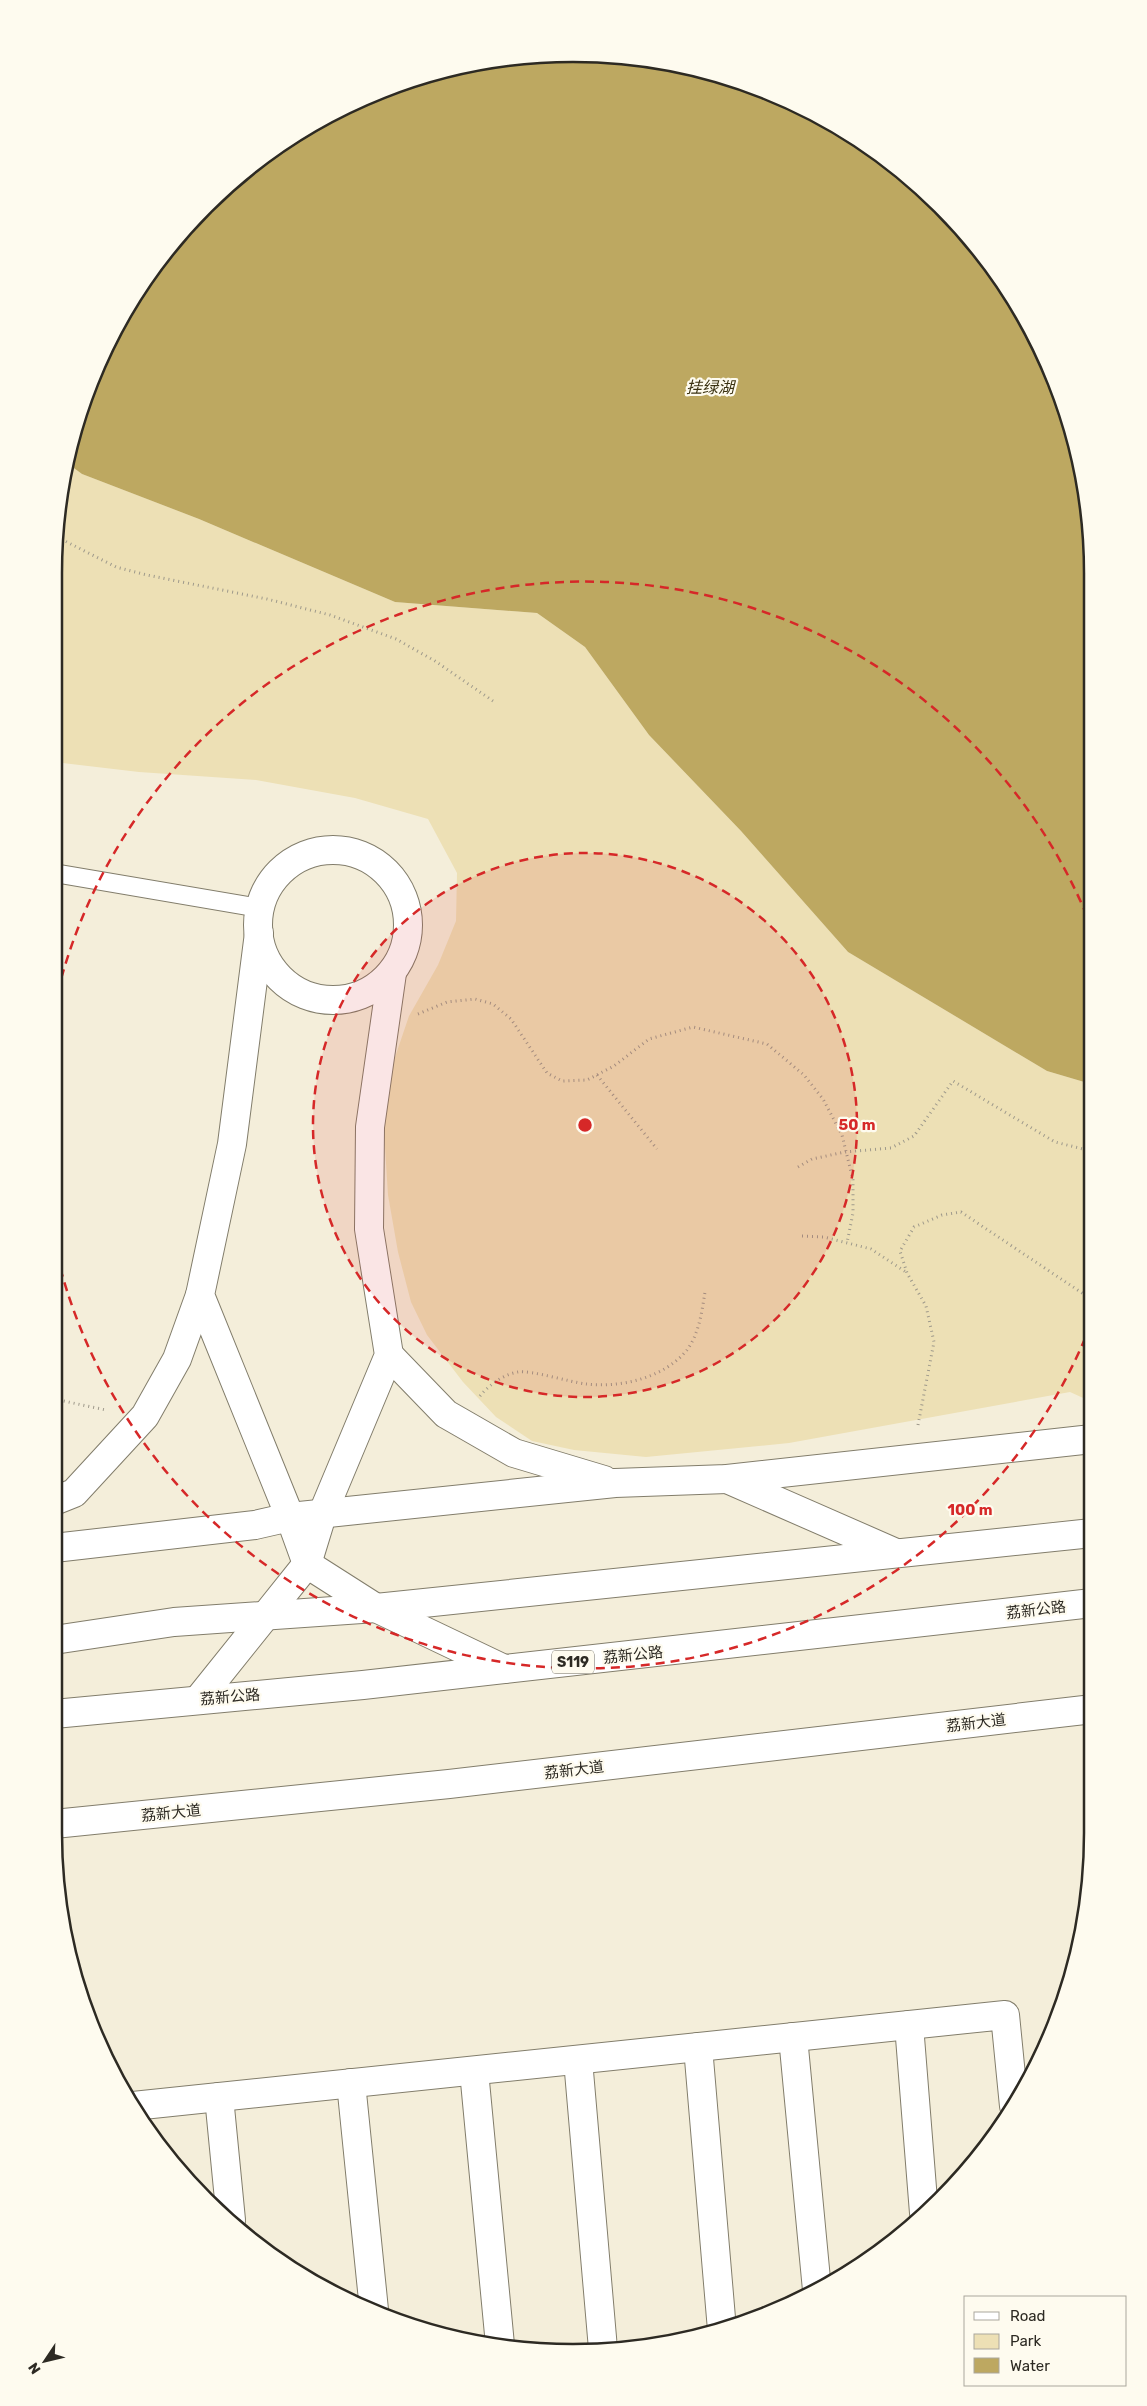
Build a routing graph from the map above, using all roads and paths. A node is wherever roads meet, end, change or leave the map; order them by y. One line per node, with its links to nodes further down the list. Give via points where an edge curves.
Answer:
1 (64, 541): 2 (path, via 116,567 312,610 396,639)
2 (493, 701)
3 (62, 875): 4 (lane)
4 (259, 921): 5 (street, via 270,965 280,978 301,994 325,1000 350,999 374,989); 5 (street, via 269,884 287,865 309,854 334,850 359,854 380,866 396,884 406,906 408,930 404,953); 17 (street, via 232,1144)
5 (392, 973): 6 (street)
6 (384, 1028): 7 (path, via 447,1002 475,999 493,1004 512,1019 546,1074 562,1081 587,1080); 18 (street, via 370,1127 369,1229)
7 (597, 1075): 8 (path); 10 (path, via 649,1039 693,1027 767,1044 804,1075 823,1099 842,1135)
8 (656, 1149)
9 (1084, 1149): 10 (path, via 1055,1142 953,1081 914,1136 891,1148)
10 (845, 1152): 11 (path, via 812,1159); 13 (path, via 853,1180)
11 (798, 1167)
12 (802, 1236): 13 (path)
13 (847, 1242): 14 (path, via 871,1249)
14 (907, 1273): 16 (path, via 900,1251 914,1227 942,1215 962,1212); 23 (path, via 926,1306 934,1342)
15 (705, 1292): 21 (path, via 699,1324 687,1349 646,1378 614,1385 587,1384 519,1371 488,1386)
16 (1084, 1294)
17 (200, 1296): 26 (street, via 177,1359 145,1416 74,1493); 28 (street)
18 (389, 1355): 21 (street, via 446,1414); 27 (street)
19 (62, 1401): 20 (path)
20 (114, 1412)
21 (460, 1422): 25 (street, via 514,1453)
22 (1084, 1440): 23 (street)
23 (911, 1459): 24 (street)
24 (727, 1479): 25 (street); 31 (street)
25 (615, 1483): 27 (street)
26 (62, 1498)
27 (322, 1515): 28 (street); 32 (street)
28 (290, 1517): 30 (street, via 255,1525); 32 (street)
29 (1084, 1534): 31 (street)
30 (62, 1547)
31 (898, 1554): 34 (street)
32 (307, 1564): 34 (street); 35 (street)
33 (1084, 1604): 37 (street, 荔新公路 / S119)
34 (376, 1608): 35 (street); 37 (street)
35 (266, 1614): 36 (street, via 174,1622); 38 (street)
36 (62, 1639)
37 (504, 1669): 38 (street, 荔新公路 / S119)
38 (198, 1700): 40 (street, 荔新公路 / S119)
39 (1084, 1710): 41 (street, 荔新大道, via 449,1784)
40 (62, 1713)
41 (62, 1823)
42 (909, 2025): 43 (street); 48 (street, via 1005,2015); 51 (street)
43 (794, 2037): 44 (street); 53 (street)
44 (698, 2047): 45 (street); 55 (street)
45 (578, 2060): 46 (street); 57 (street)
46 (474, 2071): 47 (street); 56 (street)
47 (351, 2083): 49 (street); 54 (street)
48 (1013, 2093)
49 (218, 2098): 50 (street); 52 (street)
50 (142, 2105)
51 (923, 2205)
52 (230, 2211)
53 (816, 2282)
54 (373, 2303)
55 (721, 2321)
56 (499, 2338)
57 (602, 2342)

